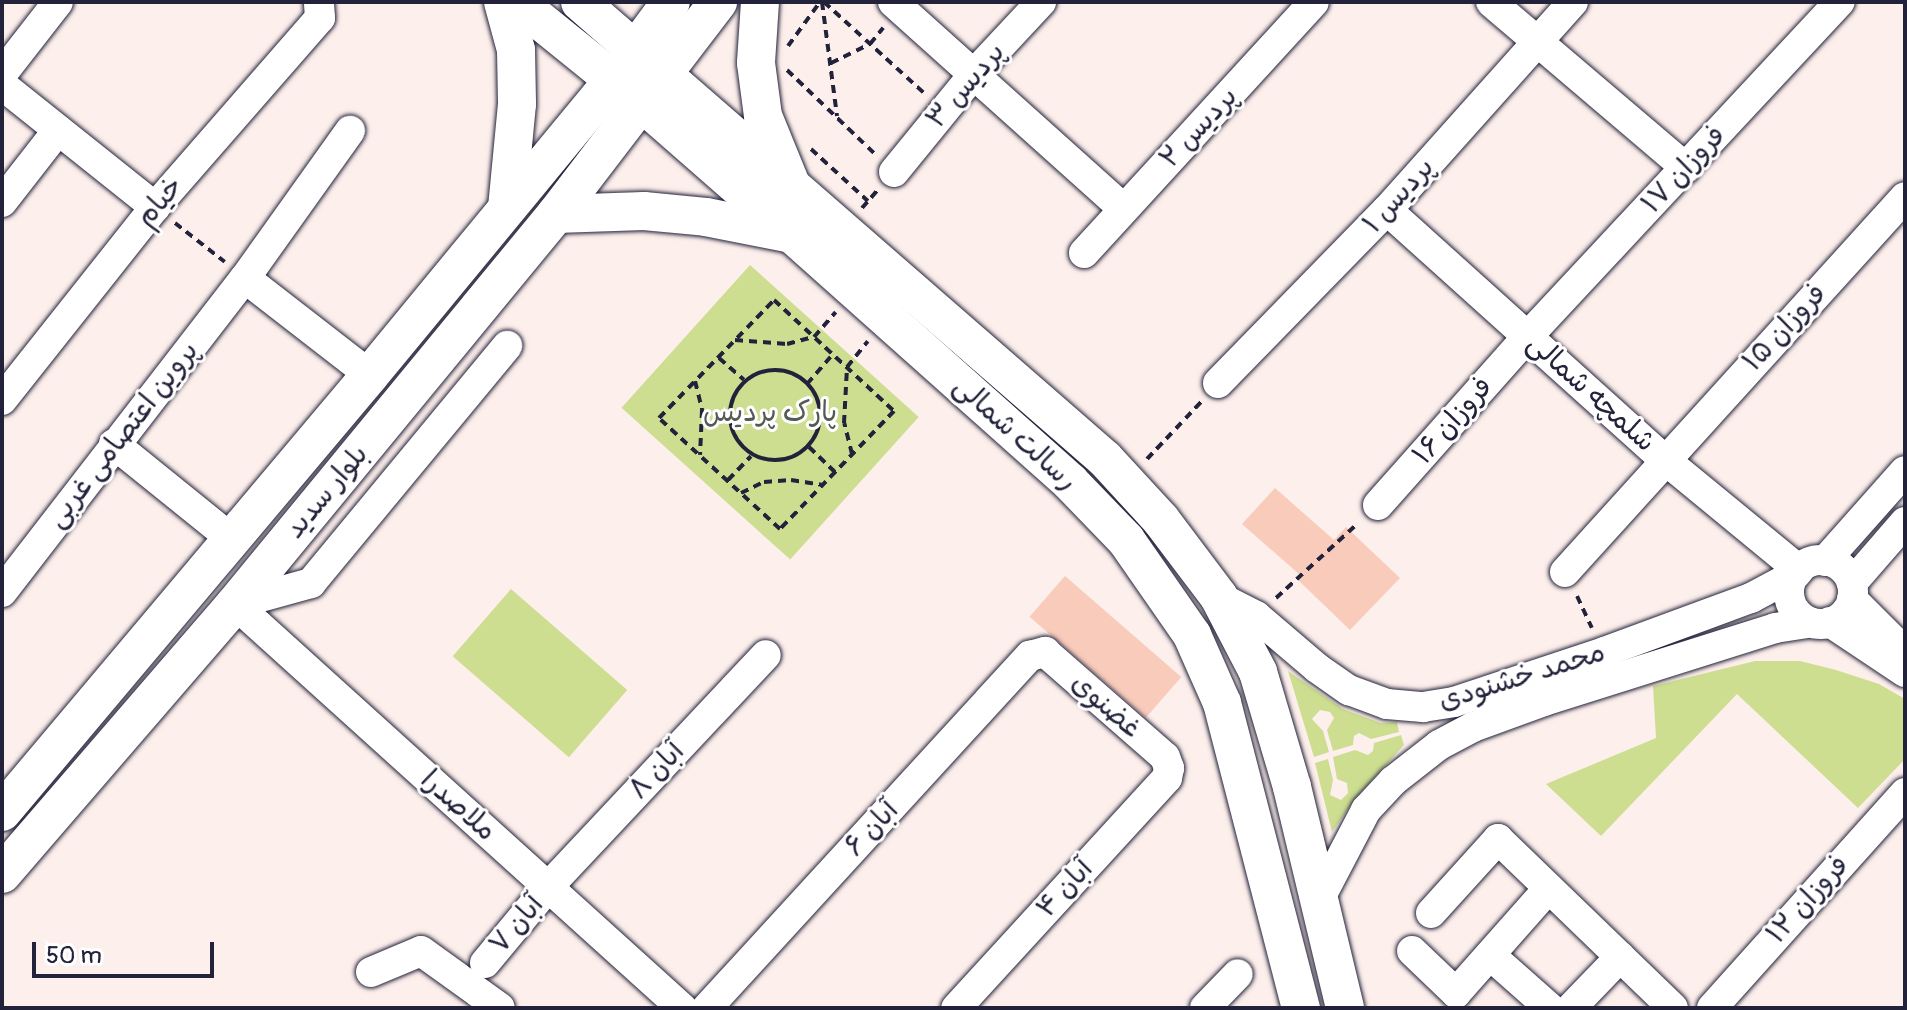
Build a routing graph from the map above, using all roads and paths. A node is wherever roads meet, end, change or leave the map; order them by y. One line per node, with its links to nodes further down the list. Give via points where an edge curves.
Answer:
1 (58, 2): 21 (street)
2 (503, 2): 41 (main road, via 516,50 517,104)
3 (517, 2): 16 (main road, رسالت شمالی)
4 (580, 2): 24 (main road, رسالت شمالی)
5 (671, 2): 24 (main road)
6 (718, 2): 24 (main road)
7 (760, 2): 19 (main road)
8 (822, 2): 18 (path); 19 (path); 20 (path)
9 (1041, 2): 22 (street, پردیس ۳)
10 (1314, 2): 42 (street, پردیس ۲)
11 (1491, 2): 17 (street)
12 (1573, 2): 17 (street, پردیس ۱)
13 (1840, 2): 33 (street, فروزان ۱۷)
14 (896, 5): 18 (path); 22 (street)
15 (320, 6): 40 (street, خیام, via 320,18)
16 (558, 14): 24 (main road, رسالت شمالی)
17 (1537, 41): 33 (street); 43 (street, پردیس ۱)
18 (870, 44): 20 (path); 26 (path)
19 (767, 51): 23 (path); 27 (path); 36 (main road, via 763,116)
20 (830, 64): 27 (path)
21 (2, 74)
22 (973, 75): 26 (street, پردیس ۳); 42 (street)
23 (782, 76)
24 (638, 77): 31 (main road, بلوار سدید); 32 (main road, رسالت شمالی); 35 (main road, بلوار سدید)
25 (2, 85): 28 (street)
26 (944, 111): 34 (street, پردیس ۳)
27 (838, 118): 34 (path)
28 (58, 130): 39 (street); 40 (street)
29 (350, 131): 48 (street, پروین اعتصامی غربی)
30 (809, 147): 38 (path)
31 (554, 151): 35 (main road); 41 (main road, بلوار سدید)
32 (732, 158): 36 (main road, رسالت شمالی); 46 (main road, رسالت شمالی)
33 (1686, 168): 51 (street, فروزان ۱۷)
34 (894, 172): 38 (path)
35 (585, 177): 44 (main road, بلوار سدید)
36 (793, 188): 45 (main road, رسالت شمالی)
37 (1905, 197): 71 (street, فروزان ۱۵)
38 (868, 201): 45 (path)
39 (2, 202)
40 (155, 207): 48 (path); 64 (street, خیام)
41 (507, 208): 59 (main road, بلوار سدید)
42 (1124, 209): 47 (street, پردیس ۲)
43 (1387, 210): 51 (street, شلمچه شمالی); 62 (street, پردیس ۱)
44 (556, 214): 46 (main road, via 644,211 736,221); 58 (main road, بلوار سدید)
45 (842, 231): 75 (main road, رسالت شمالی)
46 (793, 235): 49 (main road, رسالت شمالی)
47 (1084, 253)
48 (245, 278): 59 (street); 66 (street, پروین اعتصامی غربی)
49 (855, 290): 50 (main road, رسالت شمالی); 52 (path)
50 (887, 318): 57 (path); 115 (main road, رسالت شمالی, via 1070,482 1126,540 1192,635 1222,703 1243,774)
51 (1528, 336): 71 (street, شلمچه شمالی); 78 (street, فروزان ۱۶)
52 (814, 337): 53 (path, via 787,344); 53 (path, via 774,300); 55 (path)
53 (735, 340): 56 (path)
54 (507, 346): 65 (street)
55 (833, 354): 57 (path); 63 (path)
56 (719, 357): 60 (path); 61 (path)
57 (847, 367): 68 (path, via 844,423); 68 (path, via 894,411)
58 (428, 370): 65 (street); 86 (main road, بلوار سدید)
59 (370, 375): 80 (main road, بلوار سدید)
60 (744, 380): 63 (path, via 771,369 799,375); 70 (path, via 729,405 732,434)
61 (695, 381): 69 (path, via 702,410); 69 (path, via 659,418)
62 (1218, 383): 75 (path)
63 (807, 384): 67 (path, via 818,397 821,426)
64 (5, 391)
65 (463, 399): 86 (street, via 311,583)
66 (114, 444): 80 (street); 84 (street, پروین اعتصامی غربی)
67 (809, 447): 70 (path, via 780,462); 73 (path)
68 (852, 454): 73 (path)
69 (700, 455): 74 (path)
70 (751, 456): 74 (path)
71 (1664, 459): 81 (street, شلمچه شمالی); 82 (street, فروزان ۱۵)
72 (1905, 471): 81 (street, محمد خشنودی)
73 (835, 472): 76 (path)
74 (727, 480): 77 (path)
75 (1126, 481): 85 (main road, رسالت شمالی)
76 (822, 485): 77 (path, via 764,482); 77 (path, via 780,529)
77 (741, 493)
78 (1378, 505): 87 (path)
79 (1905, 522): 83 (street)
80 (233, 540): 98 (main road, بلوار سدید)
81 (1807, 568): 83 (street, via 1840,566); 88 (street, via 1790,592 1792,604); 90 (street, محمد خشنودی, via 1751,598)
82 (1565, 572): 90 (path)
83 (1852, 591): 88 (street, via 1841,618); 91 (street)
84 (2, 592)
85 (1219, 597): 87 (street, محمد خشنودی); 102 (main road, رسالت شمالی, via 1258,672)
86 (235, 604): 99 (main road, بلوار سدید); 100 (street, ملاصدرا)
87 (1256, 616): 94 (street, محمد خشنودی, via 1349,690 1387,704)
88 (1820, 622): 93 (street); 95 (street, محمد خشنودی, via 1775,628 1544,701)
89 (1038, 651): 96 (street, غضنوی, via 1165,757); 112 (street, آبان ۶)
90 (1604, 652): 94 (street, محمد خشنودی, via 1454,702)
91 (1905, 652)
92 (766, 655): 100 (street, آبان ۸)
93 (1905, 672)
94 (1423, 707): 95 (street, via 1416,723 1420,738)
95 (1439, 745): 102 (street, محمد خشنودی, via 1366,810)
96 (1169, 768): 113 (street, آبان ۴, via 1167,778)
97 (1905, 793): 120 (street, فروزان ۱۲)
98 (3, 810)
99 (2, 874)
100 (548, 887): 107 (street, آبان ۷); 111 (street, ملاصدرا)
101 (1549, 888): 103 (street, via 1498,839); 105 (street); 106 (street)
102 (1319, 900): 116 (main road, رسالت شمالی)
103 (1431, 913)
104 (1412, 951): 105 (street, via 1456,993)
105 (1490, 955): 117 (street)
106 (1620, 957): 118 (street); 119 (street)
107 (485, 963)
108 (371, 972): 110 (street, via 421,951)
109 (1238, 974): 114 (street)
110 (500, 1008)
111 (682, 1008)
112 (707, 1008)
113 (956, 1008)
114 (1205, 1008)
115 (1301, 1008)
116 (1345, 1008)
117 (1550, 1008)
118 (1571, 1008)
119 (1673, 1008)
120 (1712, 1008)

